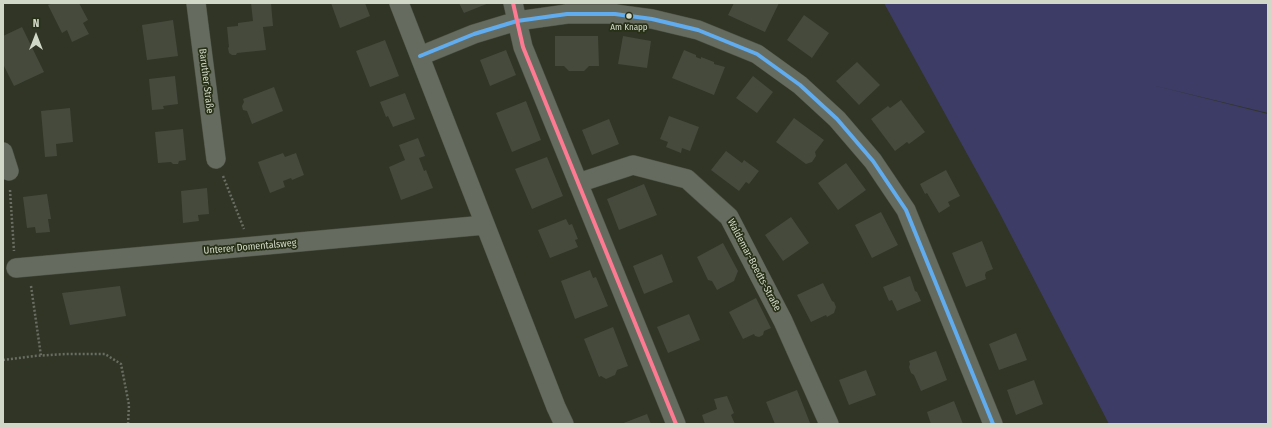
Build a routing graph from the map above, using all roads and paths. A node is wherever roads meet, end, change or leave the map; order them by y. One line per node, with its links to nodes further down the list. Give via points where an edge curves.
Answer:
1 (196, 3): 8 (street, Baruther Straße)
2 (399, 3): 6 (street)
3 (513, 3): 5 (street)
4 (652, 11): 5 (street, via 567,14); 20 (street, via 757,54 800,85 837,119 873,161 906,210)
5 (517, 21): 6 (street, via 474,34); 10 (street, via 523,47)
6 (420, 56): 11 (street)
7 (3, 152): 9 (street)
8 (216, 159): 12 (path)
9 (9, 171): 13 (path)
10 (578, 183): 18 (street); 19 (street, Waldemar-Boedts-Straße, via 634,165 687,179 729,217 784,321)
11 (484, 226): 12 (street, Unterer Domentalsweg); 17 (street)
12 (252, 247): 13 (street, Unterer Domentalsweg)
13 (22, 268): 14 (path)
14 (41, 356): 15 (path); 16 (path, via 104,354 120,364 129,405)
15 (3, 360)
16 (128, 424)
17 (564, 424)
18 (676, 424)
19 (829, 424)
20 (993, 424)

